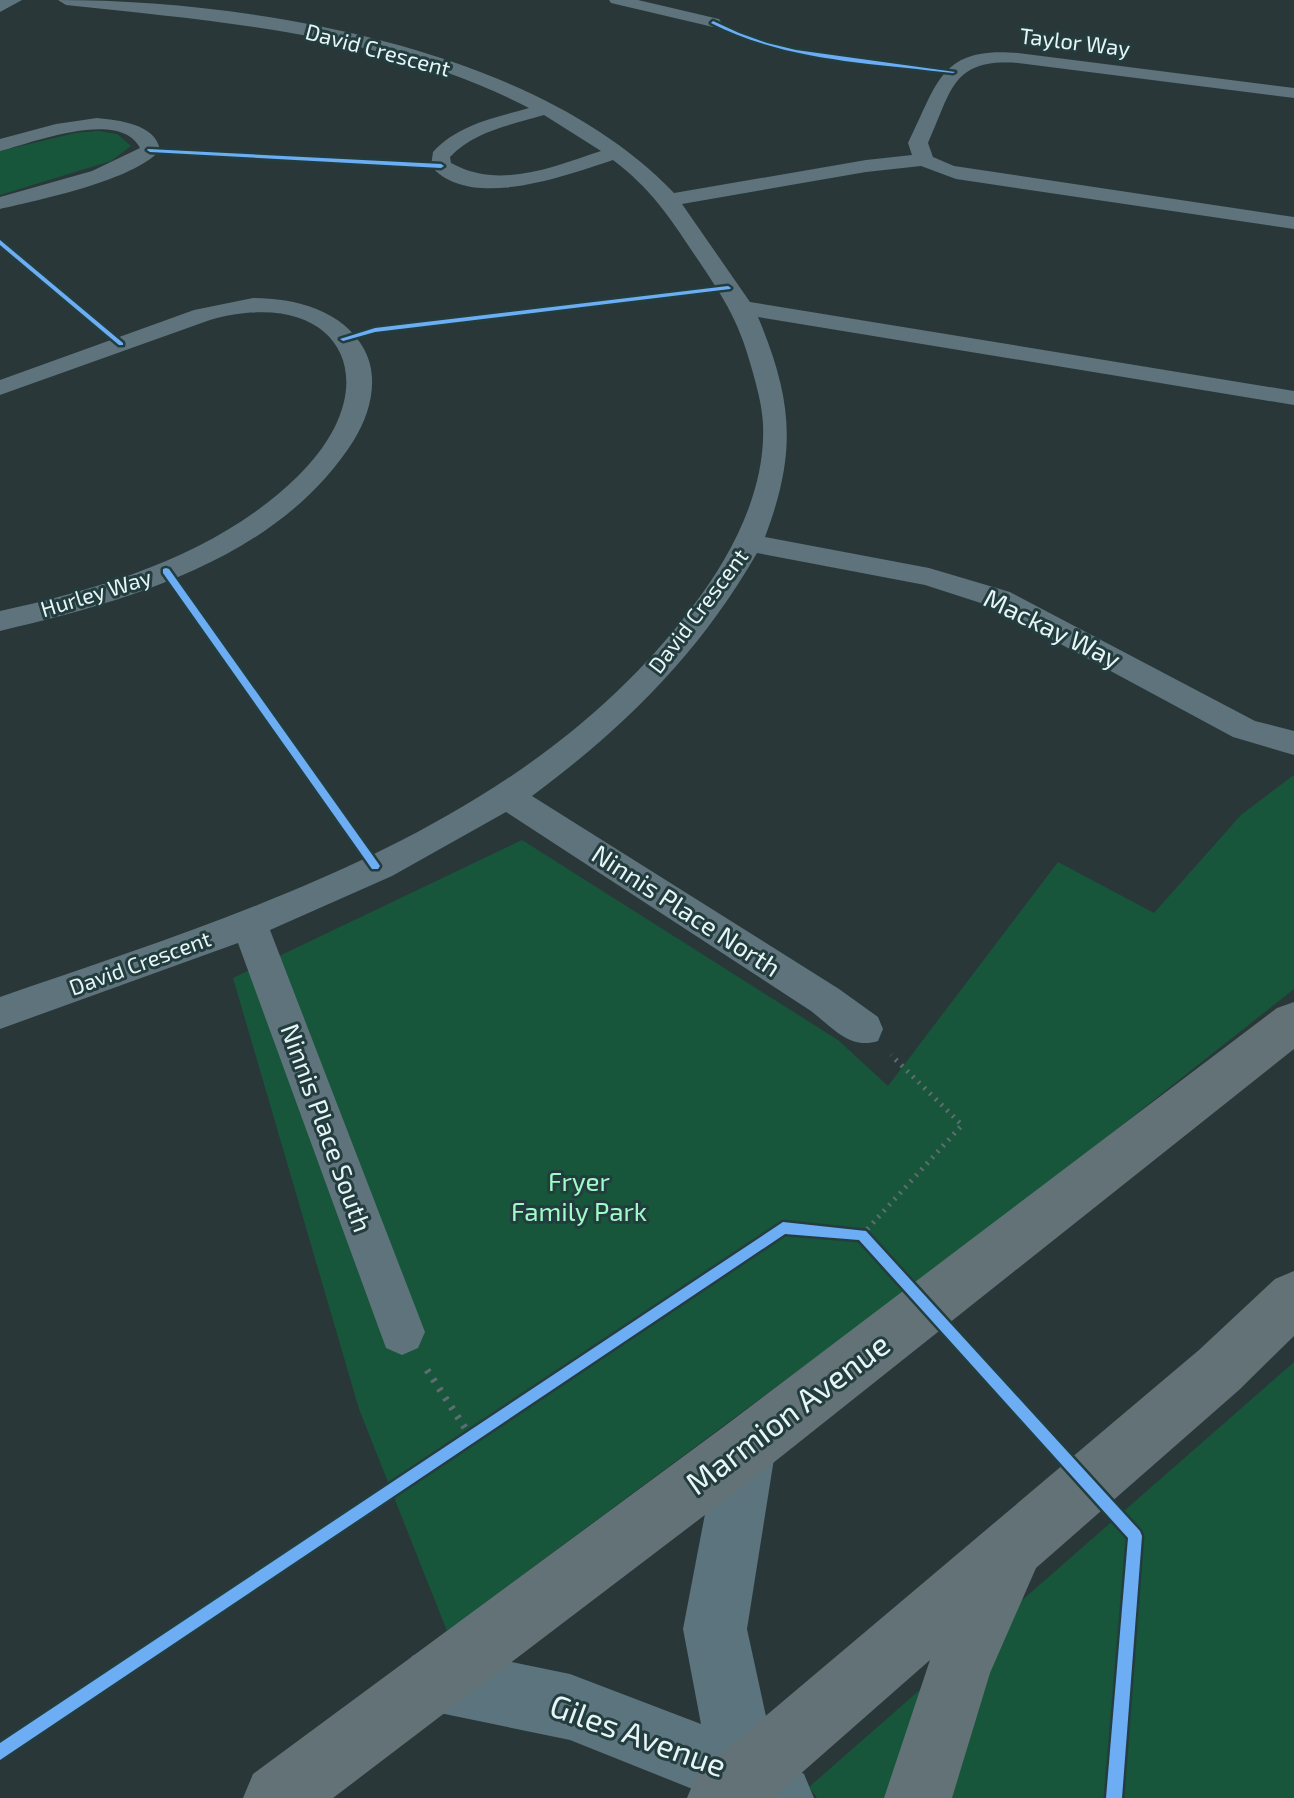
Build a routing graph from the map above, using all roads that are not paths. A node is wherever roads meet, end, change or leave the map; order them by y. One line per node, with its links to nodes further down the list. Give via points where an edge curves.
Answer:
1 (12, 0): 4 (street)
2 (66, 0): 7 (street, David Crescent, via 256,13 419,58 500,86)
3 (617, 0): 5 (street)
4 (0, 6)
5 (713, 22)
6 (1294, 93): 10 (street, Taylor Way, via 981,57 953,72 918,143)
7 (544, 109): 9 (street, David Crescent); 9 (street, via 447,146 441,166 470,181 510,182)
8 (0, 145): 12 (street, via 66,128 112,126 141,135 150,150 108,170)
9 (614, 153): 11 (street, David Crescent)
10 (924, 160): 11 (street); 13 (street, via 956,173)
11 (669, 200): 14 (street, David Crescent)
12 (0, 203)
13 (1294, 223)
14 (742, 308): 16 (street, via 881,326); 17 (street, David Crescent, via 776,423 769,474)
15 (0, 388): 18 (street, Hurley Way, via 213,312 270,305 298,310 335,329 356,355 361,376 353,423 303,487 266,516 166,571)
16 (1294, 398)
17 (749, 543): 19 (street, Mackay Way, via 929,577 1000,599 1244,729); 20 (street, David Crescent, via 690,631 636,693 584,740)
18 (0, 621)
19 (1294, 743)
20 (506, 796): 21 (street, David Crescent, via 403,852); 24 (street, Ninnis Place North)
21 (250, 924): 22 (street, David Crescent); 26 (street, Ninnis Place South)
22 (0, 1013)
23 (1294, 1022): 27 (highway, Marmion Avenue)
24 (864, 1029)
25 (1294, 1298): 28 (highway, via 1219,1370)
26 (402, 1332)
27 (747, 1446): 29 (highway, Marmion Avenue); 30 (street, Giles Avenue, via 715,1629)
28 (1015, 1545): 30 (highway); 32 (highway, via 959,1669)
29 (435, 1679): 30 (street, Giles Avenue, via 570,1707); 31 (highway, Marmion Avenue)
30 (749, 1792)
31 (277, 1798)
32 (918, 1798)

